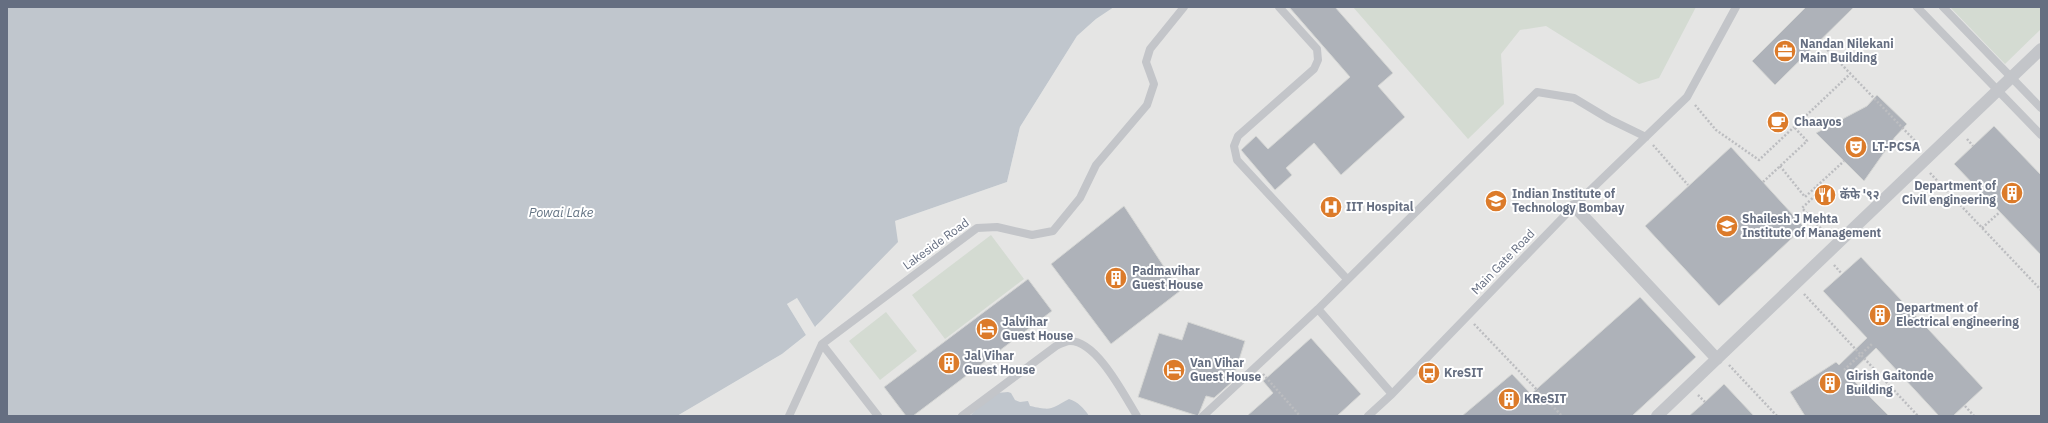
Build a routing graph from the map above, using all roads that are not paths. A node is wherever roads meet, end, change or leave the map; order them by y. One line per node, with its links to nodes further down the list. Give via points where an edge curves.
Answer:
1 (1184, 7): 15 (lane, Lakeside Road, via 1150,48 1146,62 1154,84 1147,105 1096,166 1080,198 1053,231 1032,235 997,227 977,228)
2 (1278, 7): 13 (lane, via 1317,49 1318,60 1314,69 1238,136 1234,146 1237,160)
3 (1736, 7): 11 (lane, Main Gate Road, via 1687,96)
4 (1917, 7): 8 (lane)
5 (1943, 7): 7 (lane)
6 (2041, 49): 7 (street)
7 (2012, 78): 8 (street); 9 (lane)
8 (1998, 91): 10 (lane); 16 (street)
9 (2041, 108)
10 (2041, 135)
11 (1646, 137): 12 (lane, Main Gate Road); 13 (lane, via 1609,120 1574,98 1537,92)
12 (1574, 206): 16 (street); 17 (lane, Main Gate Road)
13 (1347, 279): 14 (lane)
14 (1318, 308): 17 (lane); 23 (lane)
15 (822, 344): 19 (lane, Lakeside Road); 20 (lane)
16 (1719, 358): 18 (street)
17 (1392, 394): 24 (lane, Main Gate Road)
18 (1659, 415)
19 (788, 416)
20 (878, 416)
21 (962, 416): 22 (lane, via 1056,346 1069,341 1080,343 1095,354)
22 (1137, 416)
23 (1203, 416)
24 (1368, 416)

